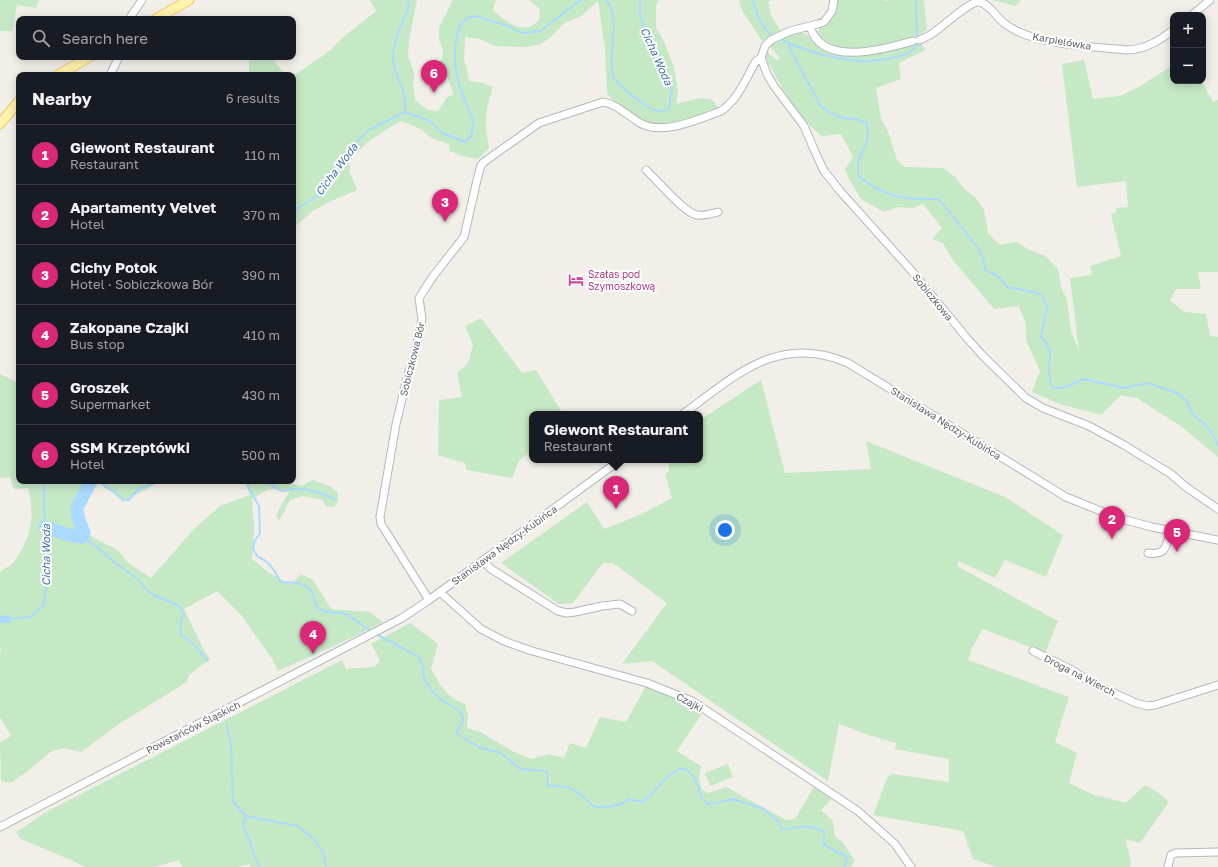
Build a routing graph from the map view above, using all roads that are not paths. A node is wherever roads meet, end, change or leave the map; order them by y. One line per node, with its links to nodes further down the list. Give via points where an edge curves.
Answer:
1 (142, 0): 6 (street)
2 (189, 0): 7 (main road)
3 (834, 0): 8 (street, via 829,17)
4 (1210, 0): 5 (street)
5 (1196, 12)
6 (131, 16)
7 (161, 16)
8 (810, 26): 9 (street, Karpielówka, via 813,35 824,45 850,52 864,52 932,34 967,7 979,2 988,7 1003,23 1020,32 1058,42 1137,50 1155,43); 10 (street, via 787,32 771,40 765,46)
9 (1170, 32)
10 (761, 58): 21 (street, Sobiczkowa, via 774,86 804,126 828,176 910,268 966,337 1006,379 1026,398 1089,426 1153,462); 27 (street, Sobiczkowa Bór, via 756,61 737,95 721,111 683,124 658,128 646,126 603,102 539,123 481,165 464,237 419,298 422,319 396,424 380,517 381,524)
11 (84, 60): 13 (main road)
12 (118, 60): 14 (street)
13 (63, 72)
14 (112, 72)
15 (16, 105): 16 (main road)
16 (0, 124)
17 (646, 170): 18 (street, via 686,210 696,215)
18 (718, 212)
19 (687, 411): 22 (street, Stanisława Nędzy-Kubińca, via 743,370 766,359 800,353 826,355 848,363 1066,497 1118,518)
20 (616, 463): 25 (street, Stanisława Nędzy-Kubińca)
21 (1218, 509)
22 (1171, 531): 23 (street, Stanisława Nędzy-Kubińca); 24 (street, via 1165,550 1160,554)
23 (1218, 540)
24 (1148, 553)
25 (483, 561): 26 (street, Stanisława Nędzy-Kubińca); 28 (street, via 491,569 558,611 567,613 620,604)
26 (440, 592): 27 (street, Stanisława Nędzy-Kubińca); 34 (street, Czajki, via 474,624 500,639 532,651 647,683 692,701 858,811 895,844)
27 (429, 600): 29 (street, Stanisława Nędzy-Kubińca)
28 (632, 611)
29 (386, 627): 32 (street, Powstańców Śląskich)
30 (1033, 651): 31 (street, Droga na Wierch, via 1090,682 1146,706)
31 (1218, 685)
32 (0, 827)
33 (1218, 852): 35 (street, via 1176,853 1171,855)
34 (911, 867)
35 (1168, 867)

